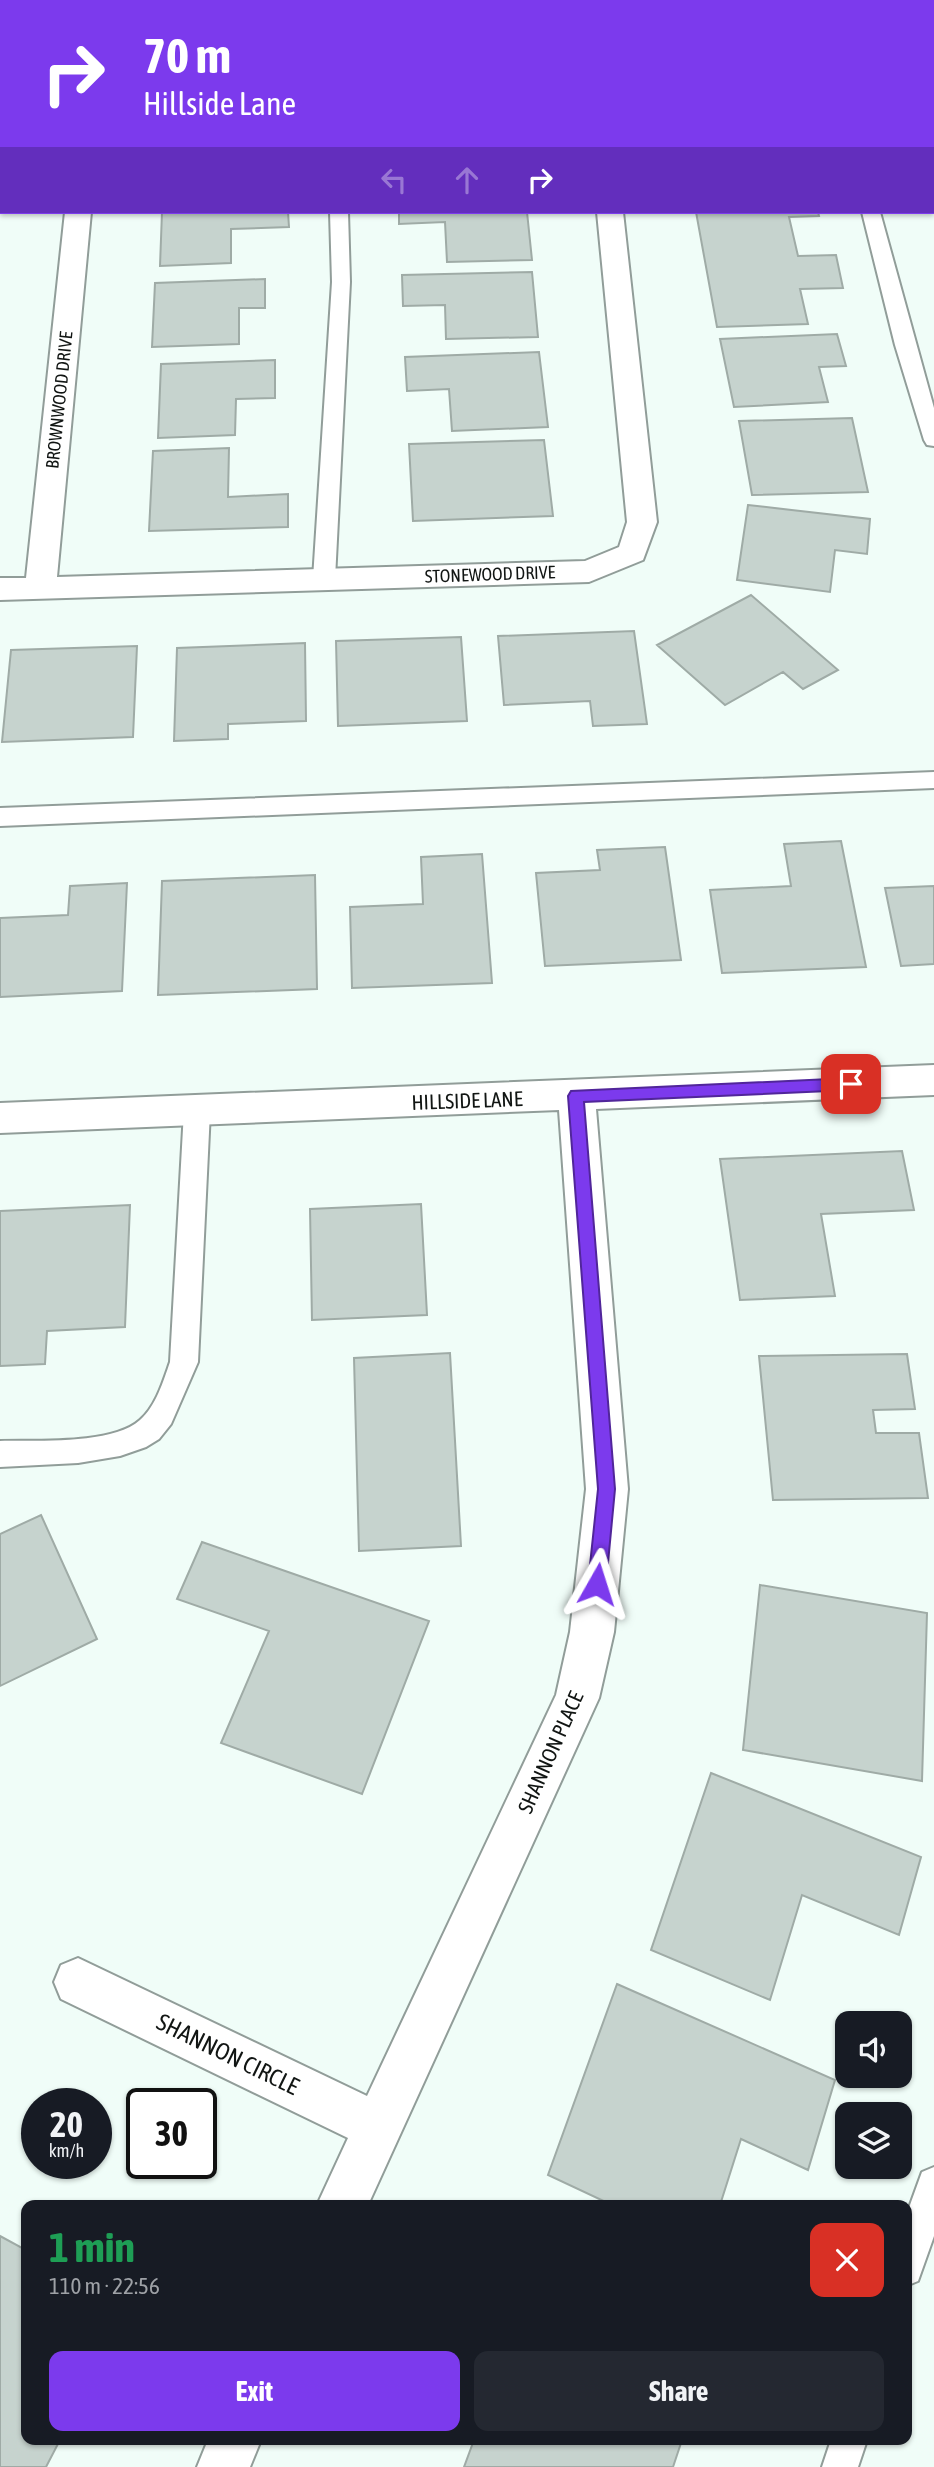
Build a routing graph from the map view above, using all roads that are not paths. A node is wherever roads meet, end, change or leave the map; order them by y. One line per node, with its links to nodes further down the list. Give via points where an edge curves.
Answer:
1 (78, 214): 7 (street, BROWNWOOD DRIVE)
2 (339, 214): 6 (lane, via 341,282)
3 (610, 214): 6 (street, STONEWOOD DRIVE, via 642,522 632,553 589,571)
4 (872, 214): 5 (lane)
5 (934, 440)
6 (324, 579): 7 (street, STONEWOOD DRIVE)
7 (40, 587): 8 (street, STONEWOOD DRIVE)
8 (0, 589)
9 (934, 780): 10 (lane)
10 (0, 817)
11 (934, 1080): 12 (street, HILLSIDE LANE)
12 (576, 1096): 13 (street, HILLSIDE LANE); 17 (street, SHANNON PLACE, via 607,1489 592,1632 578,1698)
13 (197, 1111): 14 (street, HILLSIDE LANE); 15 (lane, via 184,1362 169,1401 149,1430 108,1448)
14 (0, 1118)
15 (0, 1454)
16 (78, 1982): 17 (street, SHANNON CIRCLE)
17 (378, 2127): 19 (street, SHANNON PLACE)
18 (934, 2184): 20 (lane)
19 (344, 2200)
20 (912, 2251)
21 (233, 2445): 23 (street)
22 (847, 2445): 24 (lane)
23 (223, 2467)
24 (840, 2467)

